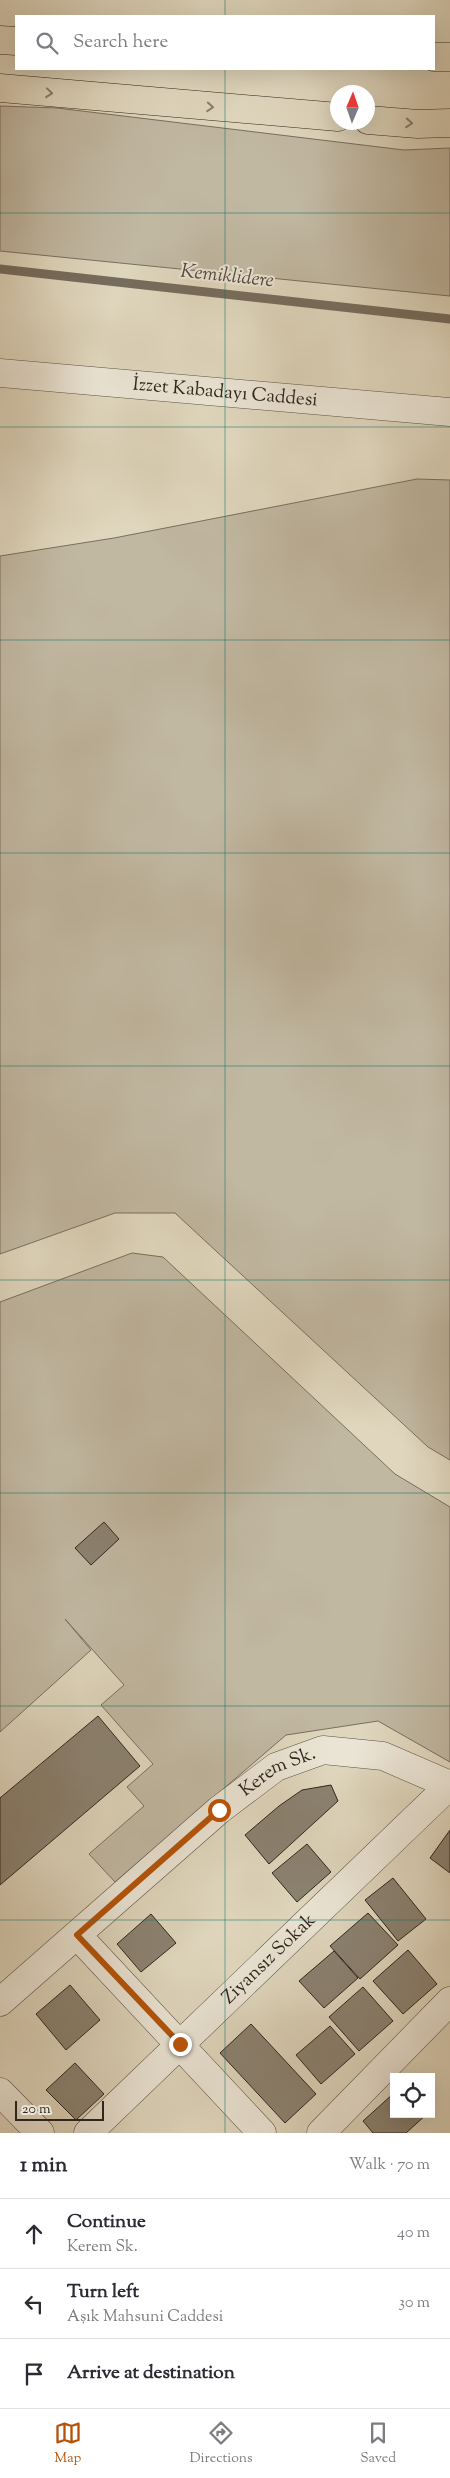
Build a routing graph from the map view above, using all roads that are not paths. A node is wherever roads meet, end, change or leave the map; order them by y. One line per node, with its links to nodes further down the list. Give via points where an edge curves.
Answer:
1 (0, 40): 2 (highway)
2 (15, 41)
3 (435, 57): 4 (highway)
4 (450, 57)
5 (0, 88): 6 (highway, one-way to 6)
6 (330, 116)
7 (375, 121): 8 (highway, one-way to 8)
8 (450, 123)
9 (0, 373): 10 (street, İzzet Kabadayı Caddesi)
10 (450, 412)
11 (450, 1785): 12 (street, Kerem Sk., via 383,1756 323,1750 276,1767 219,1810); 15 (street, Ziyansız Sokak)
12 (77, 1935): 14 (street, Kerem Sk.); 15 (street)
13 (450, 2001): 20 (street)
14 (0, 2002)
15 (180, 2044): 18 (street, Ziyansız Sokak); 19 (street)
16 (0, 2092): 17 (street)
17 (40, 2133)
18 (88, 2133)
19 (262, 2133)
20 (321, 2133)

